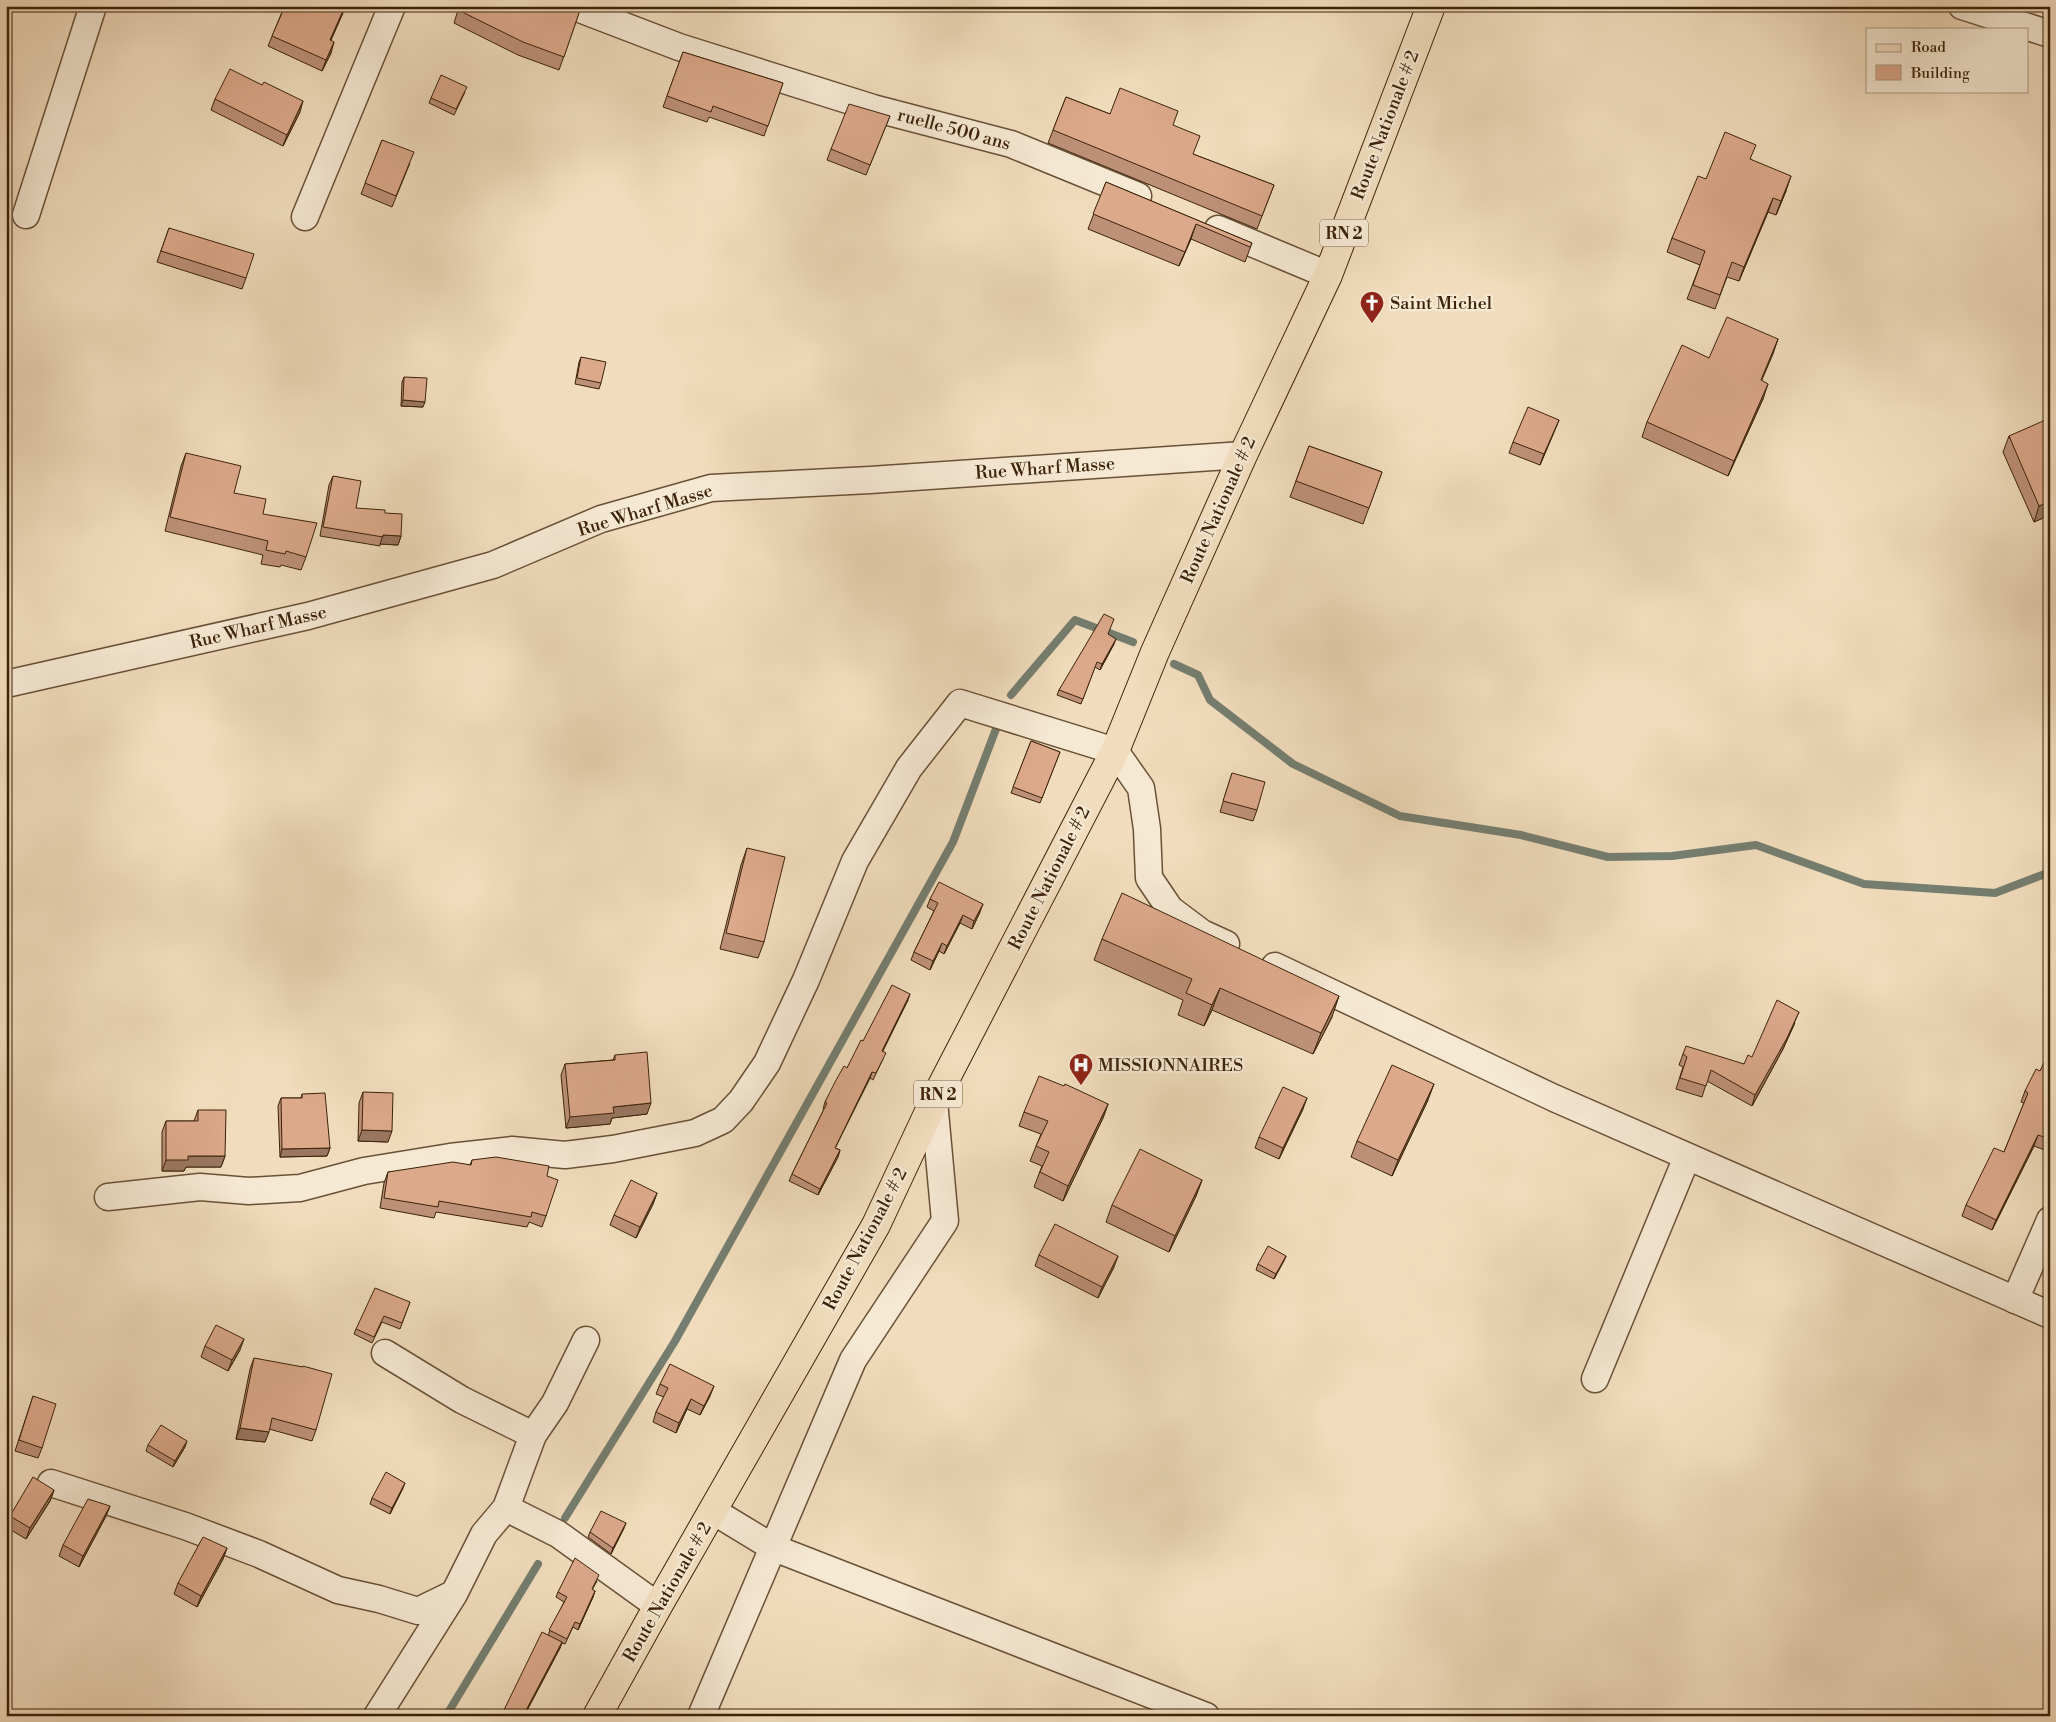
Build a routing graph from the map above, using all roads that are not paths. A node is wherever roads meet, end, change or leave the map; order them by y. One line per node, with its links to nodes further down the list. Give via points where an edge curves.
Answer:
1 (93, 6): 9 (street)
2 (392, 6): 10 (street)
3 (572, 6): 6 (street, ruelle 500 ans)
4 (1431, 6): 12 (main road, Route Nationale # 2 / RN 2)
5 (1962, 6): 7 (street)
6 (608, 13): 8 (street, ruelle 500 ans, via 679,47 873,108 1011,144)
7 (2050, 34)
8 (1156, 204)
9 (26, 215)
10 (305, 217)
11 (1192, 219): 12 (street)
12 (1328, 275): 13 (main road, Route Nationale # 2 / RN 2)
13 (1243, 455): 14 (street, Rue Wharf Masse, via 711,488 601,519 493,565 308,616); 15 (main road, Route Nationale # 2 / RN 2, via 1155,652)
14 (6, 684)
15 (1115, 751): 16 (main road, Route Nationale # 2 / RN 2); 17 (street, via 1141,788 1149,878 1170,909 1202,933); 18 (street, via 960,703 909,768 855,861 806,980 767,1063 724,1120 702,1130 654,1142 565,1155 512,1150 450,1156 364,1171 300,1188 249,1191 200,1188)
16 (934, 1101): 28 (main road, Route Nationale # 2 / RN 2, via 876,1225); 29 (street, via 945,1221 853,1360)
17 (1687, 1157): 20 (street); 24 (street)
18 (108, 1198)
19 (2050, 1220): 20 (street)
20 (2014, 1300): 21 (street)
21 (2050, 1315)
22 (586, 1340): 25 (street, via 555,1404)
23 (385, 1353): 25 (street, via 462,1400)
24 (1595, 1379)
25 (533, 1435): 27 (street)
26 (51, 1484): 30 (street, via 250,1550 338,1590 418,1611)
27 (506, 1508): 30 (street, via 484,1534); 31 (street, via 558,1534)
28 (713, 1511): 29 (street); 31 (main road, Route Nationale # 2 / RN 2)
29 (774, 1548): 34 (street); 35 (street)
30 (454, 1594): 32 (street)
31 (658, 1606): 33 (main road, Route Nationale # 2 / RN 2)
32 (377, 1716)
33 (597, 1716)
34 (701, 1716)
35 (1206, 1716)

